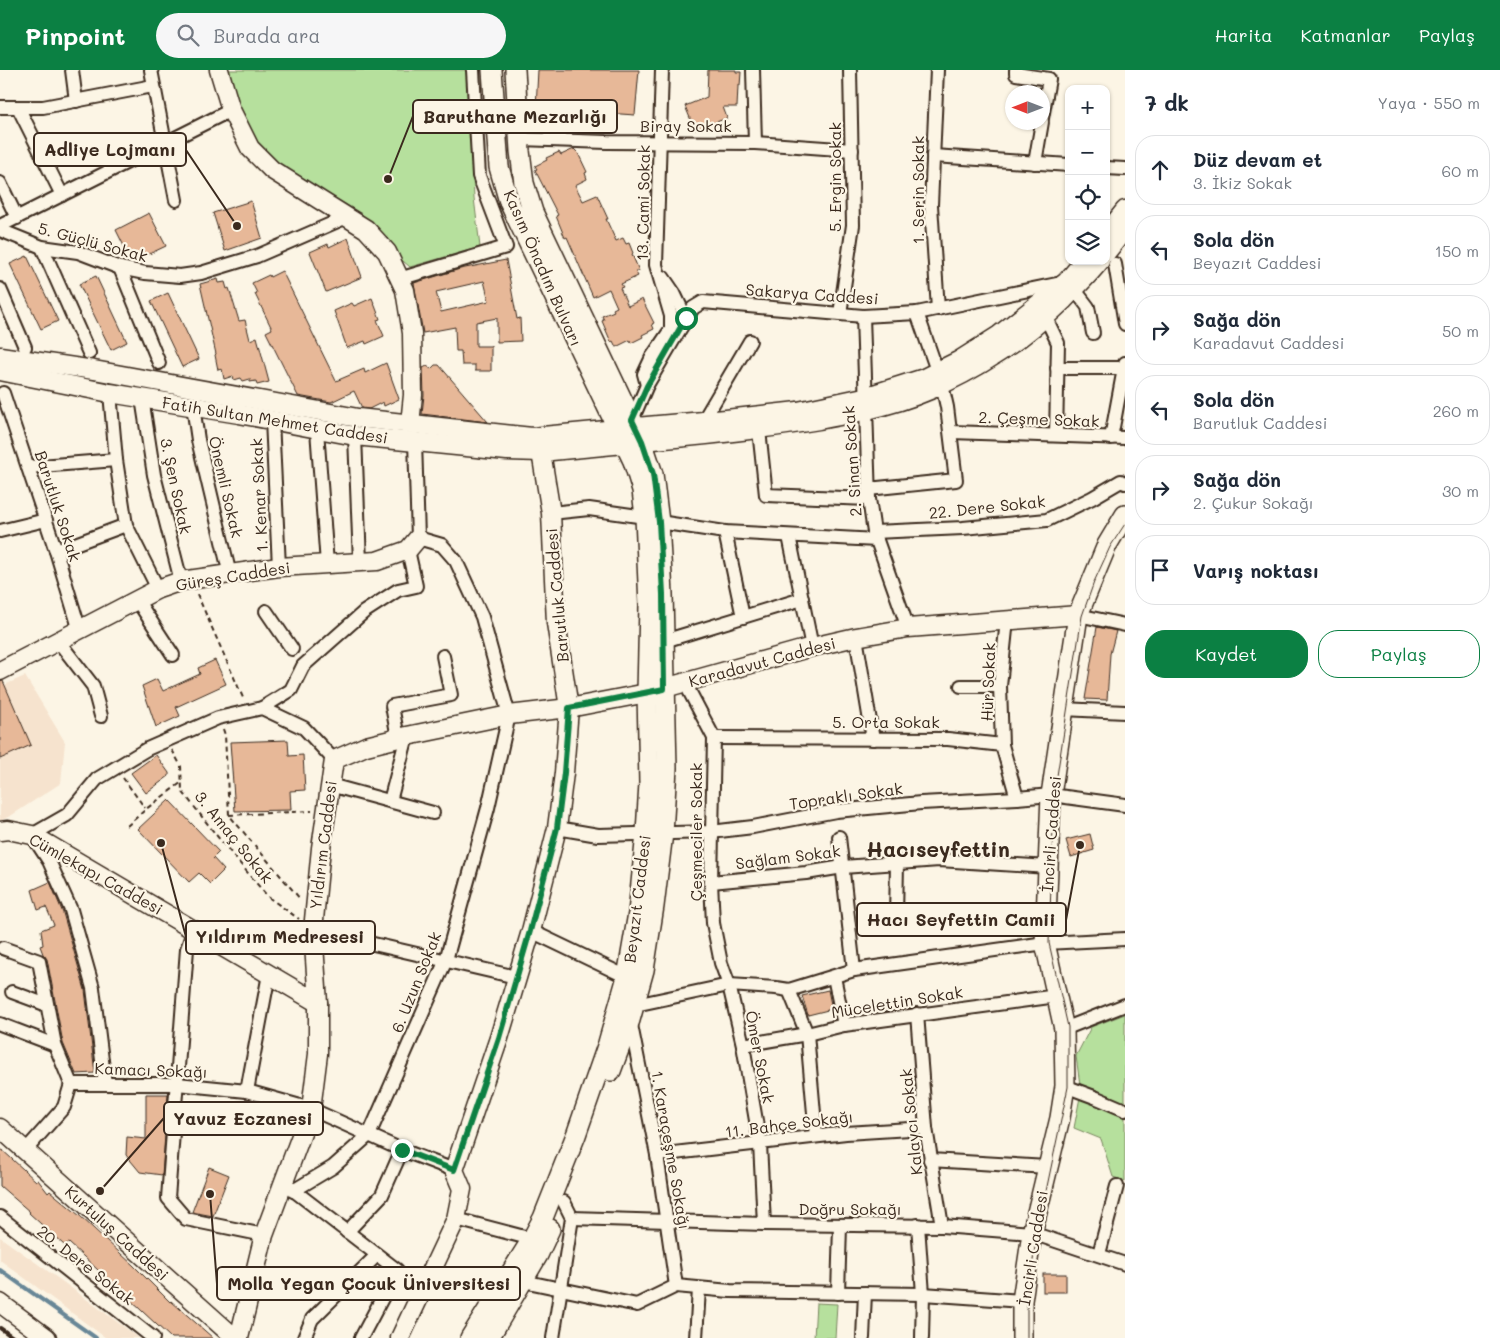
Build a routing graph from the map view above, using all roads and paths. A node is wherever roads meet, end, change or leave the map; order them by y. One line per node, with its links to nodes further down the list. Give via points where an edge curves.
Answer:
1 (72, 70): 14 (street)
2 (151, 70): 13 (street)
3 (219, 70): 17 (main road)
4 (473, 70): 45 (street, via 478,176 506,247)
5 (492, 70): 77 (main road, Kasım Önadım Bulvarı, via 499,167 509,202)
6 (515, 70): 19 (main road, Kasım Önadım Bulvarı)
7 (662, 70): 20 (street, 13. Cami Sokak)
8 (753, 70): 21 (street)
9 (850, 70): 23 (street, 5. Ergin Sokak)
10 (937, 70): 24 (street, 1. Serin Sokak)
11 (1016, 72): 12 (street, via 1049,79)
12 (1048, 85)
13 (153, 86): 14 (street); 22 (street)
14 (76, 101): 16 (street, via 43,107)
15 (0, 107): 16 (street)
16 (18, 107): 30 (street)
17 (231, 110): 22 (street); 34 (main road, via 250,148 272,170)
18 (1041, 130): 25 (street)
19 (520, 138): 20 (street, Biray Sokak); 77 (main road, Kasım Önadım Bulvarı, via 524,183 533,212)
20 (660, 141): 21 (street, Biray Sokak); 41 (street, 13. Cami Sokak)
21 (754, 142): 23 (street, Biray Sokak)
22 (165, 144): 30 (street); 31 (street)
23 (852, 150): 50 (street, 5. Ergin Sokak, via 853,225)
24 (933, 156): 25 (street); 48 (street, 1. Serin Sokak, via 931,205)
25 (1035, 163): 26 (street)
26 (1065, 165)
27 (1110, 168): 28 (street)
28 (1125, 169)
29 (0, 183): 33 (street)
30 (62, 195): 33 (street)
31 (176, 200)
32 (1125, 210): 36 (main road)
33 (17, 218): 35 (street)
34 (347, 218): 44 (street, 5. Güçlü Sokak, via 257,256 201,273 180,276); 45 (main road, via 366,229 387,252)
35 (0, 226)
36 (1110, 229)
37 (1125, 229): 40 (main road, Fatih Sultan Mehmet Caddesi)
38 (0, 230): 39 (street, 5. Güçlü Sokak)
39 (42, 247): 44 (street, 5. Güçlü Sokak, via 78,252); 58 (street)
40 (1110, 253)
41 (656, 265): 52 (street); 66 (street, 13. Cami Sokak, via 672,316 672,329 652,356 644,374)
42 (1100, 265): 46 (main road, Fatih Sultan Mehmet Caddesi)
43 (1105, 265): 54 (street)
44 (120, 268): 60 (street)
45 (399, 279): 74 (main road, via 405,290 412,333)
46 (1070, 286): 48 (street, Sakarya Caddesi); 53 (main road, Fatih Sultan Mehmet Caddesi); 55 (street, via 1088,307); 65 (main road, Fatih Sultan Mehmet Caddesi)
47 (0, 289): 57 (street)
48 (938, 309): 49 (street, Sakarya Caddesi)
49 (917, 313): 51 (street, Sakarya Caddesi); 65 (street)
50 (840, 314): 51 (street, Sakarya Caddesi); 52 (street, Sakarya Caddesi, via 703,302)
51 (862, 316): 70 (street, 2. Sinan Sokak)
52 (686, 318): 66 (street)
53 (1046, 318): 62 (street, via 1058,343); 65 (main road, Fatih Sultan Mehmet Caddesi, via 989,359)
54 (1125, 324)
55 (1093, 333)
56 (750, 341): 73 (street)
57 (25, 347)
58 (89, 353)
59 (0, 356): 74 (main road, Fatih Sultan Mehmet Caddesi, via 358,418)
60 (158, 363)
61 (1125, 365): 62 (street); 81 (street)
62 (1057, 368): 79 (street)
63 (0, 371): 64 (main road, Fatih Sultan Mehmet Caddesi)
64 (18, 374): 67 (street); 68 (main road, Fatih Sultan Mehmet Caddesi)
65 (939, 379): 70 (main road, Fatih Sultan Mehmet Caddesi, via 924,378); 78 (street)
66 (647, 386): 77 (street)
67 (2, 393): 86 (street, Barutluk Sokak)
68 (110, 393): 69 (main road, Fatih Sultan Mehmet Caddesi); 85 (street)
69 (142, 398): 71 (main road, Fatih Sultan Mehmet Caddesi); 104 (street, 3. Şen Sokak, via 154,475)
70 (864, 404): 73 (main road, Fatih Sultan Mehmet Caddesi); 76 (main road, Fatih Sultan Mehmet Caddesi); 88 (street, 2. Sinan Sokak)
71 (193, 406): 72 (main road, Fatih Sultan Mehmet Caddesi); 103 (street, Önemli Sokak)
72 (272, 420): 75 (main road, Fatih Sultan Mehmet Caddesi); 102 (street, 1. Kenar Sokak)
73 (703, 422): 77 (main road, Fatih Sultan Mehmet Caddesi)
74 (410, 424): 77 (main road, Fatih Sultan Mehmet Caddesi, via 532,437)
75 (317, 430): 80 (main road, Fatih Sultan Mehmet Caddesi); 101 (street)
76 (759, 430): 77 (main road, Fatih Sultan Mehmet Caddesi); 88 (street, via 766,495)
77 (630, 432): 84 (main road, Fatih Sultan Mehmet Caddesi); 91 (main road, Beyazıt Caddesi, via 653,474)
78 (951, 432): 79 (street, 2. Çeşme Sokak); 88 (street, via 956,480)
79 (1056, 435): 81 (street, 2. Çeşme Sokak)
80 (355, 436): 83 (main road, Fatih Sultan Mehmet Caddesi); 100 (street)
81 (1111, 438): 82 (street, 2. Çeşme Sokak)
82 (1125, 438)
83 (415, 442): 84 (main road, Fatih Sultan Mehmet Caddesi); 98 (street)
84 (541, 452): 89 (main road, Barutluk Caddesi)
85 (116, 460): 86 (street); 93 (street)
86 (28, 467): 92 (street, Barutluk Sokak)
87 (1125, 483): 97 (street, 22. Dere Sokak, via 1121,481 1047,520)
88 (868, 494): 97 (street, 2. Sinan Sokak)
89 (551, 513): 91 (street, 22. Dere Sokak, via 589,509); 128 (main road, Barutluk Caddesi, via 556,623)
90 (1125, 515): 109 (main road, İncirli Caddesi, via 1107,545)
91 (652, 519): 95 (street, 22. Dere Sokak); 116 (main road, Beyazıt Caddesi); 126 (main road, Beyazıt Caddesi, via 648,605)
92 (46, 520): 94 (street); 99 (street, Barutluk Sokak)
93 (126, 525): 99 (street); 105 (street)
94 (0, 531)
95 (725, 532): 96 (street, 22. Dere Sokak); 110 (street)
96 (789, 536): 97 (street, 22. Dere Sokak); 107 (street)
97 (875, 536): 113 (street, 2. Sinan Sokak)
98 (413, 544): 100 (main road, Güreş Caddesi, via 377,561); 127 (street, via 416,586 398,590 364,612 303,666 291,690); 132 (street, via 442,545 456,561 482,618)
99 (56, 551): 114 (street, Barutluk Sokak)
100 (360, 562): 101 (main road, Güreş Caddesi)
101 (327, 564): 102 (main road, Güreş Caddesi)
102 (279, 567): 103 (main road, Güreş Caddesi)
103 (230, 574): 104 (main road, Güreş Caddesi)
104 (186, 581): 105 (main road, Güreş Caddesi); 130 (path)
105 (158, 590): 106 (main road, Güreş Caddesi)
106 (138, 600): 114 (main road, Güreş Caddesi); 120 (street)
107 (802, 600): 110 (street); 118 (street)
108 (266, 612): 119 (street)
109 (1078, 615): 111 (main road, Karadavut Caddesi); 112 (street); 129 (main road, İncirli Caddesi)
110 (743, 617): 116 (street)
111 (1007, 620): 113 (main road, Karadavut Caddesi); 125 (street, Hür Sokak)
112 (1125, 625)
113 (908, 628): 115 (main road, Karadavut Caddesi)
114 (80, 631): 117 (main road, Güreş Caddesi)
115 (856, 637): 118 (main road, Karadavut Caddesi); 137 (street)
116 (664, 641): 126 (main road, Beyazıt Caddesi)
117 (59, 642): 122 (main road, Güreş Caddesi); 133 (street, via 93,686)
118 (812, 647): 123 (main road, Karadavut Caddesi)
119 (292, 649)
120 (173, 655)
121 (443, 656): 135 (street, via 451,695 392,706)
122 (0, 671)
123 (685, 683): 126 (main road, Karadavut Caddesi); 136 (street, Çeşmeciler Sokak)
124 (960, 686): 125 (street)
125 (1000, 686): 139 (street, Hür Sokak)
126 (656, 691): 128 (main road, Karadavut Caddesi); 156 (main road, Beyazıt Caddesi, via 667,768)
127 (262, 708): 130 (street); 140 (street, via 304,728)
128 (569, 708): 132 (main road, Karadavut Caddesi); 153 (main road, Barutluk Caddesi)
129 (1063, 709): 131 (street); 144 (main road, İncirli Caddesi)
130 (249, 711): 138 (street, via 218,718)
131 (1125, 712)
132 (509, 715): 135 (main road, Karadavut Caddesi); 170 (street, 6. Uzun Sokak, via 488,808)
133 (101, 716)
134 (225, 735): 151 (path)
135 (403, 737): 140 (main road, Karadavut Caddesi, via 366,746); 146 (street)
136 (714, 738): 137 (street, 5. Orta Sokak); 155 (street, Çeşmeciler Sokak)
137 (873, 739): 139 (street, 5. Orta Sokak, via 948,739)
138 (167, 740): 141 (street); 142 (path, 3. Amaç Sokak, via 181,766)
139 (1002, 745): 145 (street)
140 (334, 760): 143 (main road, Yıldırım Caddesi)
141 (115, 768): 148 (path); 157 (street, via 97,779 67,815)
142 (182, 782): 148 (path); 164 (path, 3. Amaç Sokak, via 182,791 268,897)
143 (330, 785): 146 (street); 164 (main road, Yıldırım Caddesi)
144 (1051, 795): 145 (street, Topraklı Sokak); 147 (street, Topraklı Sokak); 161 (main road, İncirli Caddesi)
145 (1016, 798): 155 (street, Topraklı Sokak, via 836,811)
146 (390, 801): 150 (street)
147 (1125, 805)
148 (146, 808): 152 (path)
149 (307, 812): 151 (path)
150 (433, 812)
151 (229, 815): 164 (path)
152 (127, 826)
153 (557, 828): 156 (street, Topraklı Sokak, via 598,834); 166 (main road, Barutluk Caddesi)
154 (0, 831): 157 (main road, Cümlekapı Caddesi)
155 (711, 832): 156 (street, Topraklı Sokak); 162 (street, Çeşmeciler Sokak)
156 (654, 833): 174 (main road, Beyazıt Caddesi); 183 (main road, Beyazıt Caddesi, via 653,915)
157 (32, 835): 165 (main road, Cümlekapı Caddesi); 192 (street, via 49,862 71,910 93,988)
158 (839, 837): 160 (street)
159 (897, 862): 160 (street, Sağlam Sokak); 161 (street, Sağlam Sokak, via 939,860); 163 (street)
160 (843, 867): 162 (street, Sağlam Sokak); 171 (street)
161 (1048, 867): 168 (main road, İncirli Caddesi)
162 (711, 882): 176 (street, Çeşmeciler Sokak, via 713,923 721,963)
163 (896, 919)
164 (314, 922): 170 (street); 180 (main road, Yıldırım Caddesi)
165 (194, 929): 172 (main road, Cümlekapı Caddesi); 193 (street, via 187,949)
166 (530, 931): 173 (main road, Barutluk Caddesi); 174 (street)
167 (1125, 939): 168 (street)
168 (1045, 943): 171 (street); 179 (main road, İncirli Caddesi)
169 (3, 948): 181 (street, via 39,961)
170 (446, 960): 173 (street); 200 (street, 6. Uzun Sokak)
171 (854, 970): 175 (street)
172 (269, 974): 180 (main road, Cümlekapı Caddesi); 195 (street)
173 (516, 976): 208 (main road, Barutluk Caddesi, via 499,1038)
174 (627, 977): 222 (main road, Beyazıt Caddesi, via 576,1135 554,1194)
175 (834, 977): 177 (street); 186 (street)
176 (730, 985): 177 (street); 183 (street); 190 (street, Ömer Sokak)
177 (789, 990): 188 (street)
178 (12, 992): 181 (street)
179 (1057, 996): 184 (street, Mücelettin Sokak); 187 (main road, İncirli Caddesi)
180 (318, 1002): 196 (main road, Yıldırım Caddesi, via 318,1054)
181 (47, 1005): 189 (street)
182 (1125, 1006): 187 (street)
183 (633, 1012): 205 (street, 1. Karaçeşme Sokağı); 211 (main road, Beyazıt Caddesi)
184 (917, 1014): 186 (street, Mücelettin Sokak); 199 (street, Kalaycı Sokak)
185 (0, 1024): 189 (street)
186 (844, 1025): 188 (street, Mücelettin Sokak)
187 (1064, 1030): 194 (main road, İncirli Caddesi)
188 (807, 1034): 190 (street, Mücelettin Sokak); 201 (street)
189 (55, 1045): 191 (street)
190 (743, 1045): 202 (street, Ömer Sokak)
191 (71, 1084): 192 (street, Kamacı Sokağı); 204 (street, Kamacı Sokağı, via 64,1107)
192 (105, 1084): 193 (street, Kamacı Sokağı)
193 (177, 1084): 195 (street, Kamacı Sokağı); 221 (street, via 168,1198 186,1220)
194 (1065, 1086): 197 (street); 207 (main road, İncirli Caddesi)
195 (247, 1091): 196 (street, Kamacı Sokağı)
196 (311, 1109): 200 (street, Kamacı Sokağı); 210 (main road, Yıldırım Caddesi)
197 (1125, 1110)
198 (0, 1128): 204 (main road, Kurtuluş Caddesi)
199 (926, 1128): 201 (street, 11. Bahçe Sokağı); 206 (street, Kalaycı Sokak)
200 (369, 1135): 203 (street, Kamacı Sokağı); 210 (street, 6. Uzun Sokak, via 333,1167)
201 (816, 1136): 202 (street, 11. Bahçe Sokağı)
202 (760, 1144): 205 (street, 11. Bahçe Sokağı); 215 (street, Ömer Sokak)
203 (402, 1150): 208 (street, Kamacı Sokağı); 219 (street, via 382,1195)
204 (25, 1151): 237 (main road, Kurtuluş Caddesi)
205 (657, 1155): 214 (street, 1. Karaçeşme Sokağı)
206 (930, 1160): 207 (street); 218 (street, Kalaycı Sokak)
207 (1047, 1167): 220 (main road, İncirli Caddesi)
208 (454, 1170): 213 (main road, via 462,1189)
209 (1117, 1186): 224 (street)
210 (288, 1187): 219 (street); 221 (main road, Yıldırım Caddesi)
211 (568, 1210): 214 (street, Doğru Sokağı); 226 (main road, Beyazıt Caddesi); 229 (street)
212 (0, 1218): 236 (street, 20. Dere Sokak)
213 (456, 1219): 222 (street); 241 (main road)
214 (667, 1222): 215 (street, Doğru Sokağı); 227 (street, 1. Karaçeşme Sokağı)
215 (764, 1224): 216 (street, Doğru Sokağı)
216 (840, 1226): 217 (street, Doğru Sokağı); 230 (street)
217 (918, 1226): 218 (street, Doğru Sokağı); 232 (street)
218 (942, 1226): 220 (street, Doğru Sokağı)
219 (347, 1232): 223 (street)
220 (1032, 1233): 224 (street, Doğru Sokağı); 233 (main road, İncirli Caddesi)
221 (264, 1235): 238 (main road, Yıldırım Caddesi)
222 (532, 1238): 242 (main road, Beyazıt Caddesi)
223 (377, 1254): 239 (street, via 312,1319); 240 (street, via 397,1270)
224 (1099, 1254): 225 (street, Doğru Sokağı)
225 (1125, 1264)
226 (523, 1281): 229 (street); 243 (main road, Beyazıt Caddesi)
227 (676, 1286): 228 (street); 229 (street, via 637,1305)
228 (699, 1289): 230 (street); 245 (street)
229 (561, 1290): 244 (street)
230 (838, 1293): 231 (street)
231 (865, 1293): 232 (street); 246 (street)
232 (923, 1294): 233 (street); 247 (street)
233 (1022, 1301): 248 (main road, İncirli Caddesi)
234 (0, 1303): 235 (main road)
235 (47, 1338)
236 (152, 1338)
237 (235, 1338)
238 (239, 1338)
239 (304, 1338)
240 (361, 1338)
241 (400, 1338)
242 (470, 1338)
243 (489, 1338)
244 (553, 1338)
245 (696, 1338)
246 (863, 1338)
247 (922, 1338)
248 (1022, 1338)

